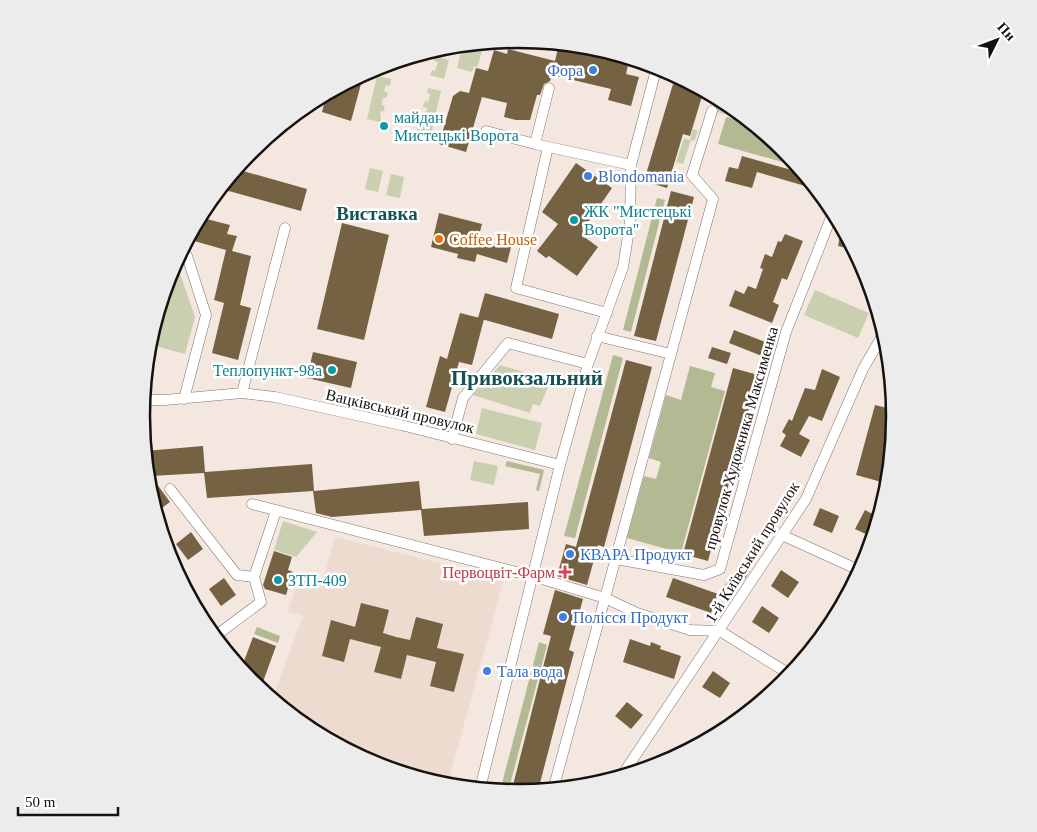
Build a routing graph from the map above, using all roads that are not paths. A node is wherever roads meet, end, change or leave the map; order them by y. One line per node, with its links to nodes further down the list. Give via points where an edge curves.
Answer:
1 (655, 74): 7 (street)
2 (549, 88): 5 (street)
3 (712, 111): 14 (street, via 692,175 713,199)
4 (486, 132): 5 (street)
5 (535, 144): 6 (street)
6 (548, 147): 7 (street); 11 (street, via 516,288)
7 (631, 165): 11 (street, via 628,246)
8 (830, 220): 25 (street, провулок Художника Максименка, via 786,332 720,568 704,575)
9 (285, 228): 16 (street)
10 (187, 256): 17 (street, via 206,315)
11 (607, 313): 12 (street)
12 (597, 336): 14 (street); 15 (street)
13 (879, 341): 24 (street, 1-й Київський провулок, via 863,369 806,499)
14 (671, 354): 25 (street)
15 (588, 364): 19 (street, via 508,343 463,398); 20 (street)
16 (242, 393): 17 (street, Вацківський провулок); 19 (street, Вацківський провулок, via 275,397)
17 (184, 399): 18 (street, Вацківський провулок)
18 (151, 400)
19 (452, 439): 20 (street, Вацківський провулок)
20 (560, 465): 27 (street)
21 (170, 489): 28 (street, via 237,575)
22 (252, 504): 23 (street)
23 (276, 511): 27 (street); 28 (street)
24 (784, 536): 26 (street); 30 (street, 1-й Київський провулок)
25 (616, 559): 29 (street)
26 (854, 568)
27 (532, 576): 29 (street); 34 (street)
28 (254, 577): 31 (street, via 261,602)
29 (605, 598): 30 (street, via 637,613 690,630); 35 (street)
30 (720, 630): 32 (street); 33 (street, 1-й Київський провулок)
31 (220, 632)
32 (785, 671)
33 (627, 768)
34 (482, 782)
35 (555, 782)

